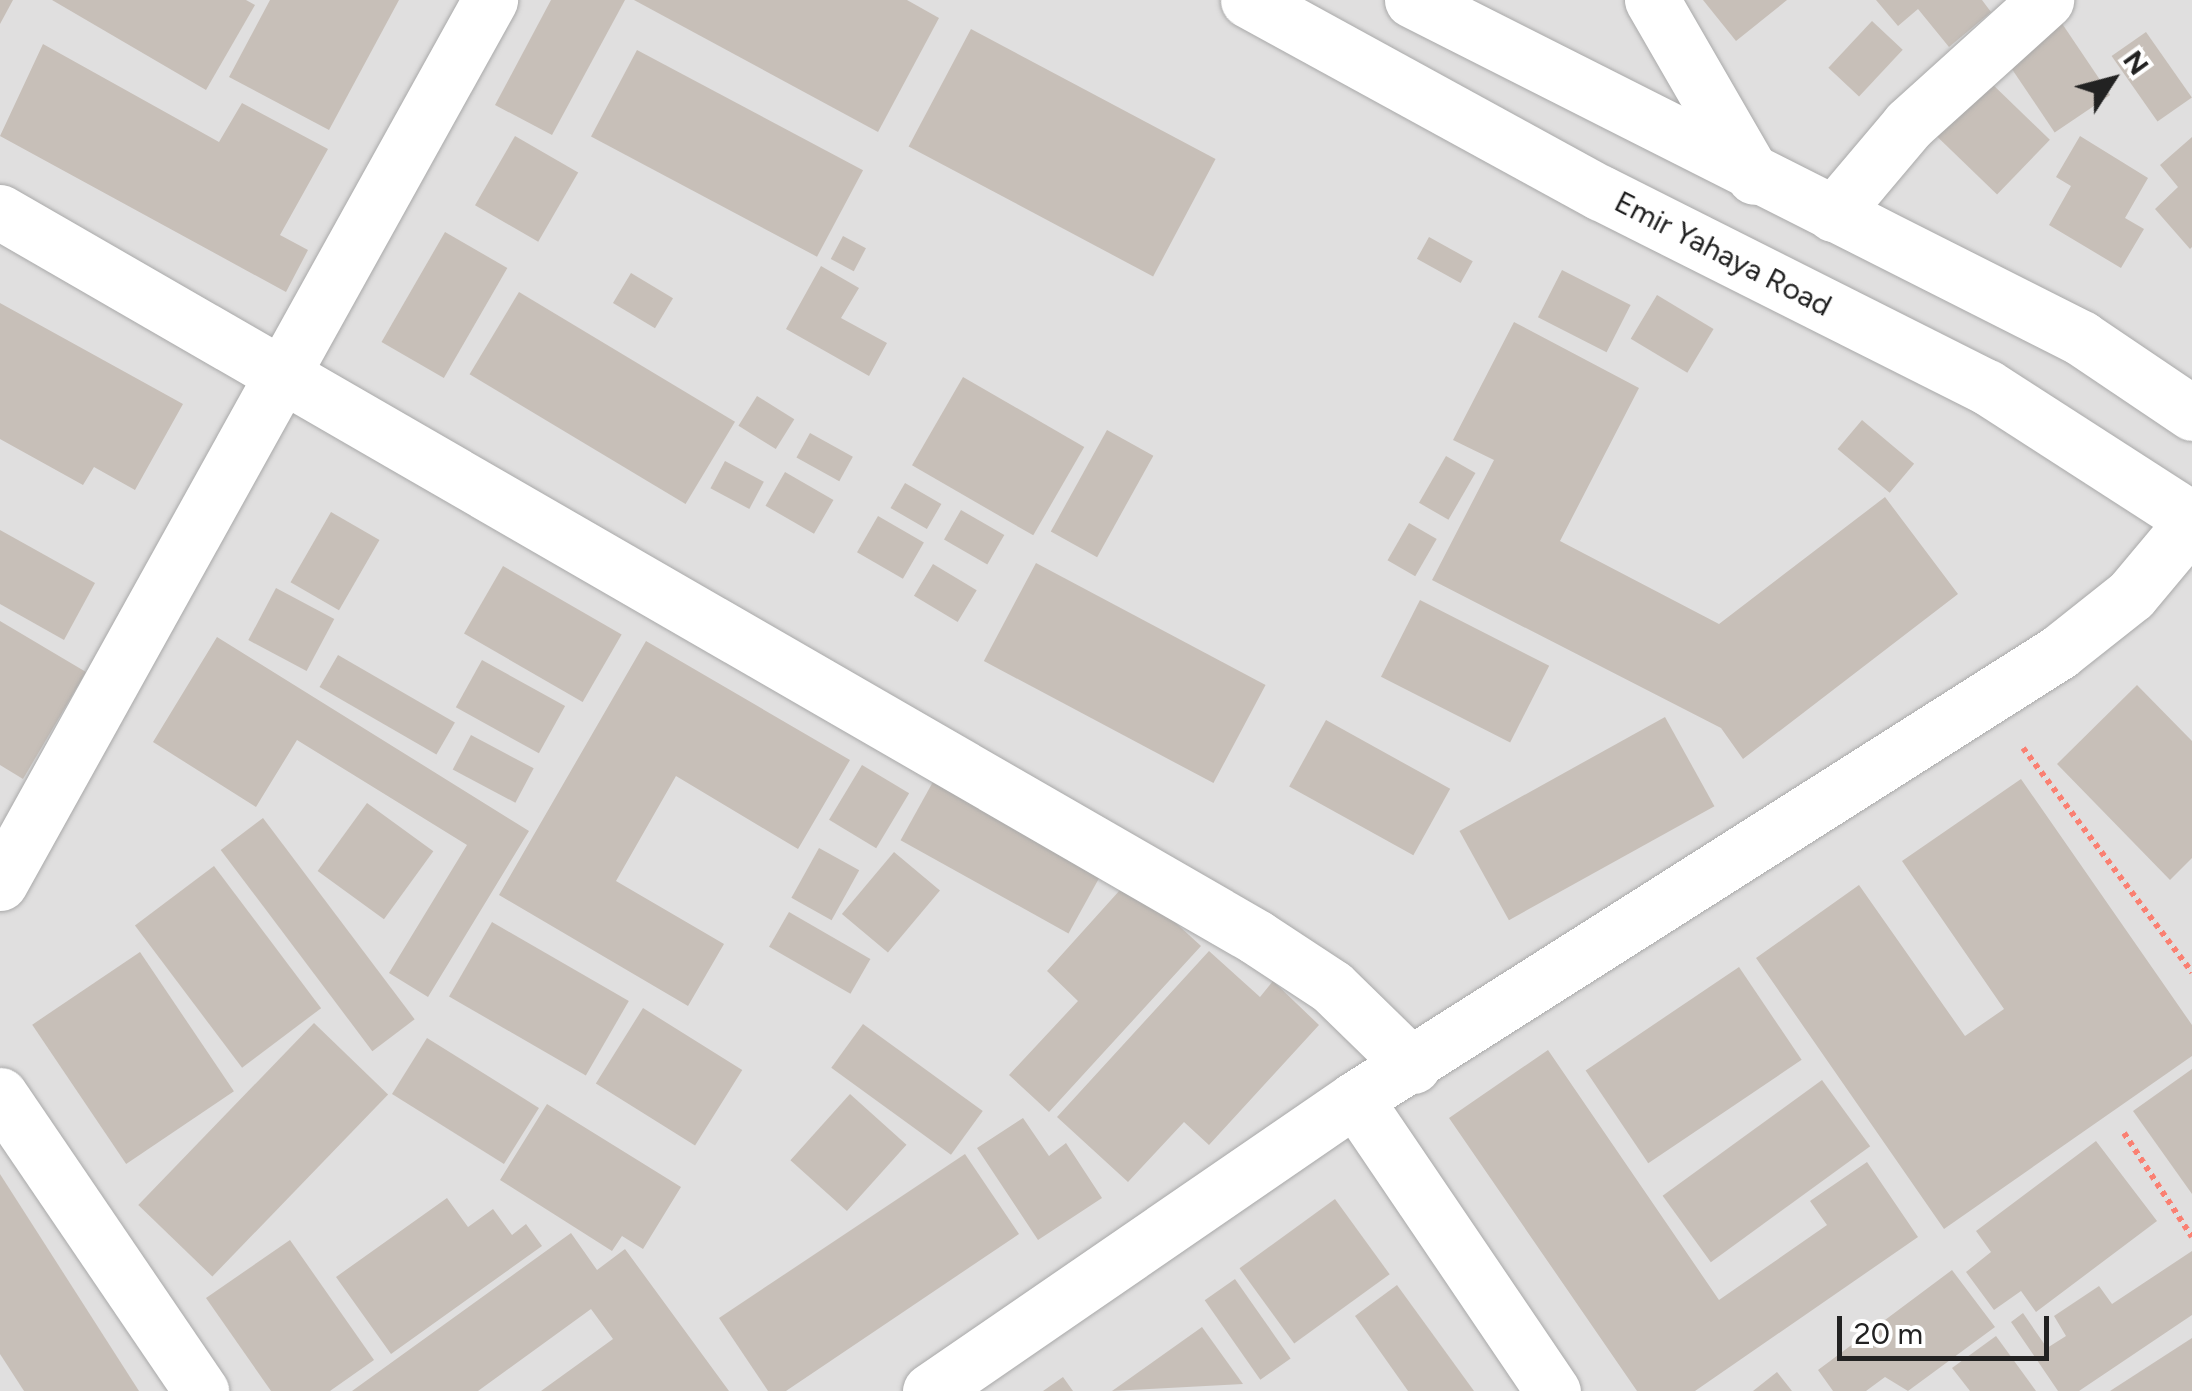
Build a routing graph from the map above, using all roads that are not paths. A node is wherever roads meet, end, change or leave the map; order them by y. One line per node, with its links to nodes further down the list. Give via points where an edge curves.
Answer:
1 (490, 0): 9 (street)
2 (1248, 0): 11 (street, Emir Yahaya Road, via 1987,387)
3 (1412, 0): 6 (street)
4 (1652, 0): 6 (street)
5 (2046, 0): 8 (street, via 1909,124)
6 (1754, 178): 8 (street)
7 (0, 212): 9 (street)
8 (1832, 214): 10 (street, via 2080,338)
9 (283, 371): 12 (street); 13 (street, via 1256,937 1332,987)
10 (2192, 413)
11 (2192, 520): 13 (street, via 2131,595 1986,699)
12 (0, 884)
13 (1413, 1066): 15 (street)
14 (0, 1095): 16 (street)
15 (1356, 1099): 17 (street); 18 (street)
16 (200, 1391)
17 (930, 1391)
18 (1554, 1391)

